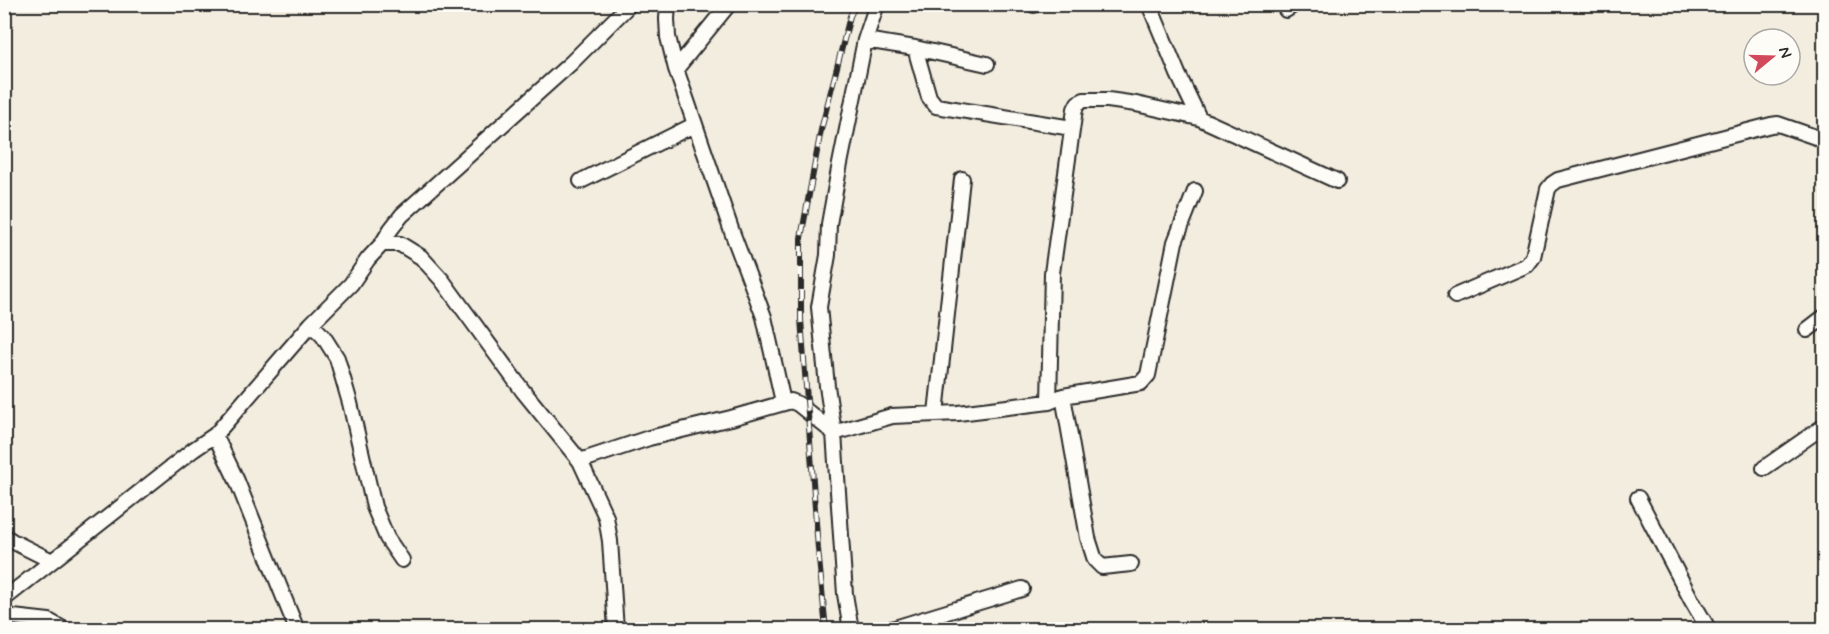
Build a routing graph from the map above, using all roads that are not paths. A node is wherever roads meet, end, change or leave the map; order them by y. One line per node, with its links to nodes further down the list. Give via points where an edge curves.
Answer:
1 (630, 4): 18 (street, via 571,63 402,215)
2 (668, 4): 9 (street, via 668,37)
3 (729, 4): 9 (street)
4 (877, 4): 6 (street)
5 (1149, 4): 10 (street)
6 (865, 40): 7 (street); 28 (street, via 829,224 819,307)
7 (915, 48): 8 (street); 12 (street, via 929,97 936,106)
8 (987, 64)
9 (676, 69): 11 (street)
10 (1199, 118): 12 (street, via 1136,104 1089,99 1078,103); 16 (street)
11 (694, 125): 15 (street); 24 (street, via 764,317)
12 (1072, 128): 25 (street, via 1052,273)
13 (1824, 140): 19 (street, via 1771,125 1558,180 1548,189 1533,257 1527,265)
14 (962, 179): 26 (street)
15 (580, 181)
16 (1337, 181)
17 (1195, 191): 23 (street, via 1175,242 1146,380)
18 (382, 244): 21 (street, via 351,284); 30 (street, via 400,244 421,257 442,280)
19 (1455, 296)
20 (1824, 317): 22 (street)
21 (311, 324): 29 (street); 35 (street, via 337,358 374,507)
22 (1807, 330)
23 (1063, 396): 25 (street); 36 (street, via 1095,560 1102,567)
24 (783, 402): 28 (street, via 798,404); 30 (street)
25 (1049, 402): 26 (street)
26 (936, 413): 28 (street, via 892,416)
27 (1824, 426): 31 (street)
28 (834, 433): 43 (street)
29 (215, 435): 34 (street); 41 (street)
30 (580, 461): 42 (street, via 606,517)
31 (1764, 468)
32 (1638, 498): 45 (street)
33 (4, 536): 34 (street)
34 (52, 561): 38 (street)
35 (402, 561)
36 (1131, 564)
37 (1022, 589): 44 (street)
38 (4, 599)
39 (4, 616): 40 (street, via 49,621)
40 (65, 630)
41 (297, 630)
42 (616, 630)
43 (850, 630)
44 (888, 630)
45 (1709, 630)

